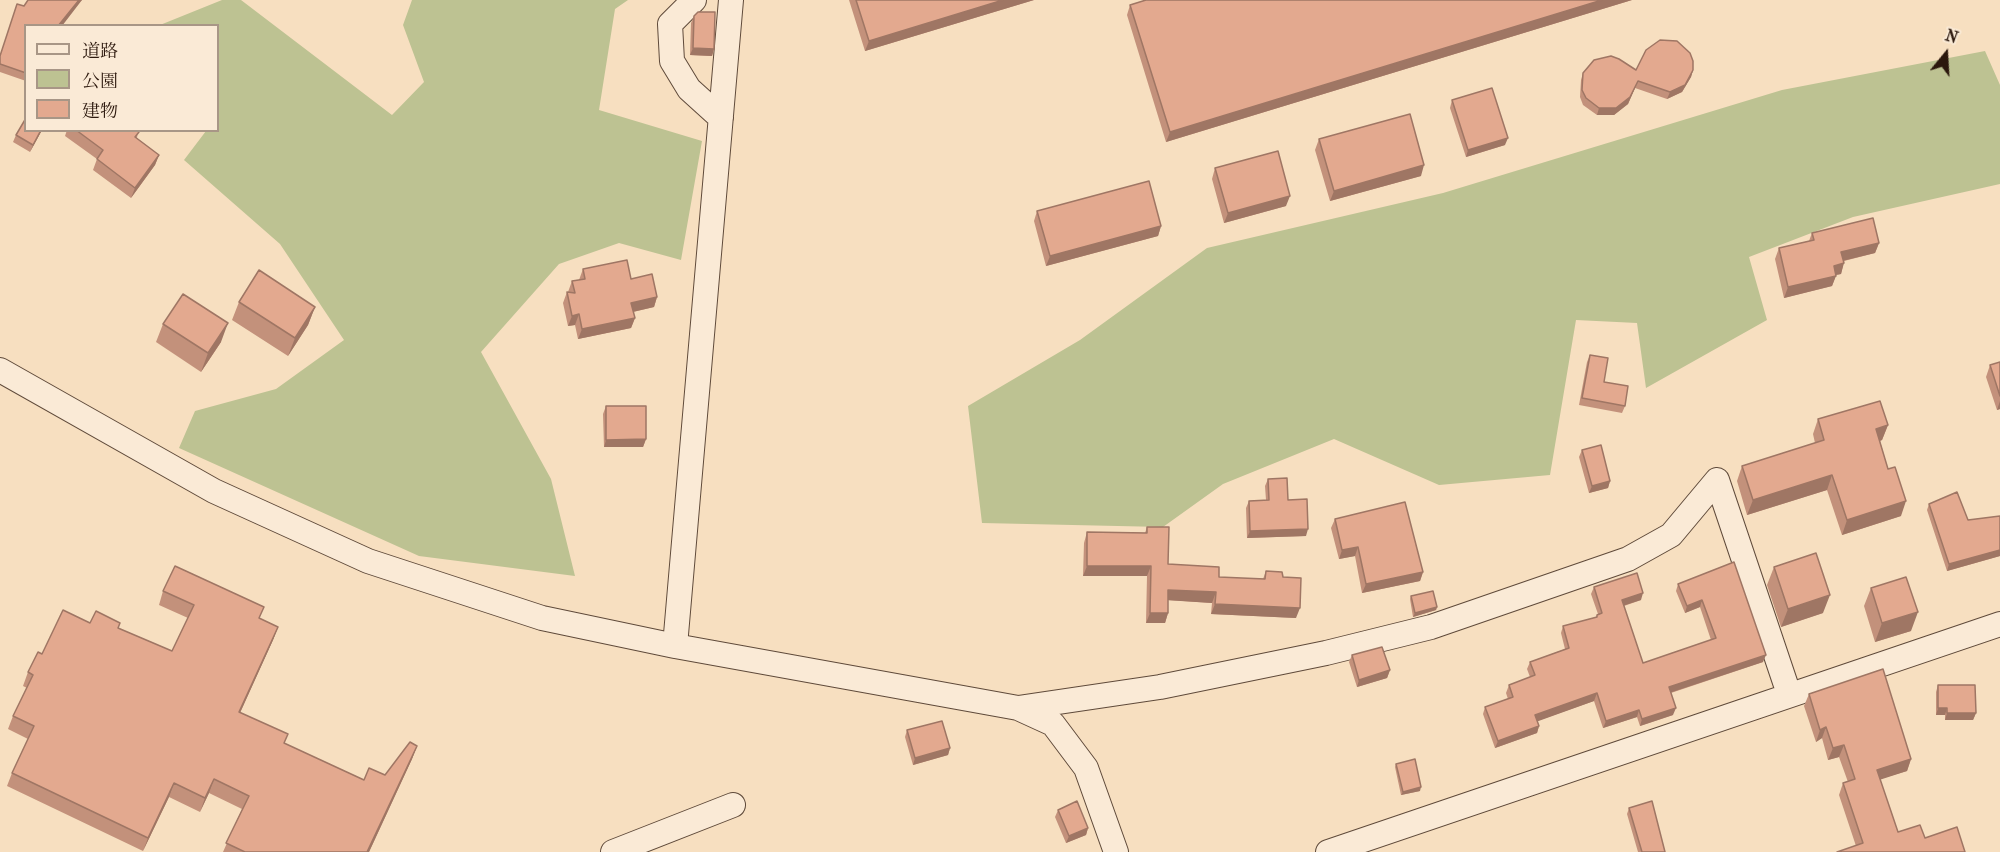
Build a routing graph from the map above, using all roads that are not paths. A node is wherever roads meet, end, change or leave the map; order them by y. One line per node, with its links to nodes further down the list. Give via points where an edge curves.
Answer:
1 (694, 0): 3 (street, via 670,24 672,61 689,89)
2 (731, 0): 3 (street)
3 (721, 118): 6 (street)
4 (0, 370): 6 (street, via 214,491 368,561 542,618)
5 (2000, 624): 7 (street)
6 (675, 646): 8 (street)
7 (1789, 694): 8 (street, via 1717,480 1671,535 1628,559 1431,627 1161,687); 12 (street)
8 (1018, 708): 11 (street, via 1053,724 1086,768)
9 (733, 805): 10 (street)
10 (613, 852)
11 (1116, 852)
12 (1328, 852)

